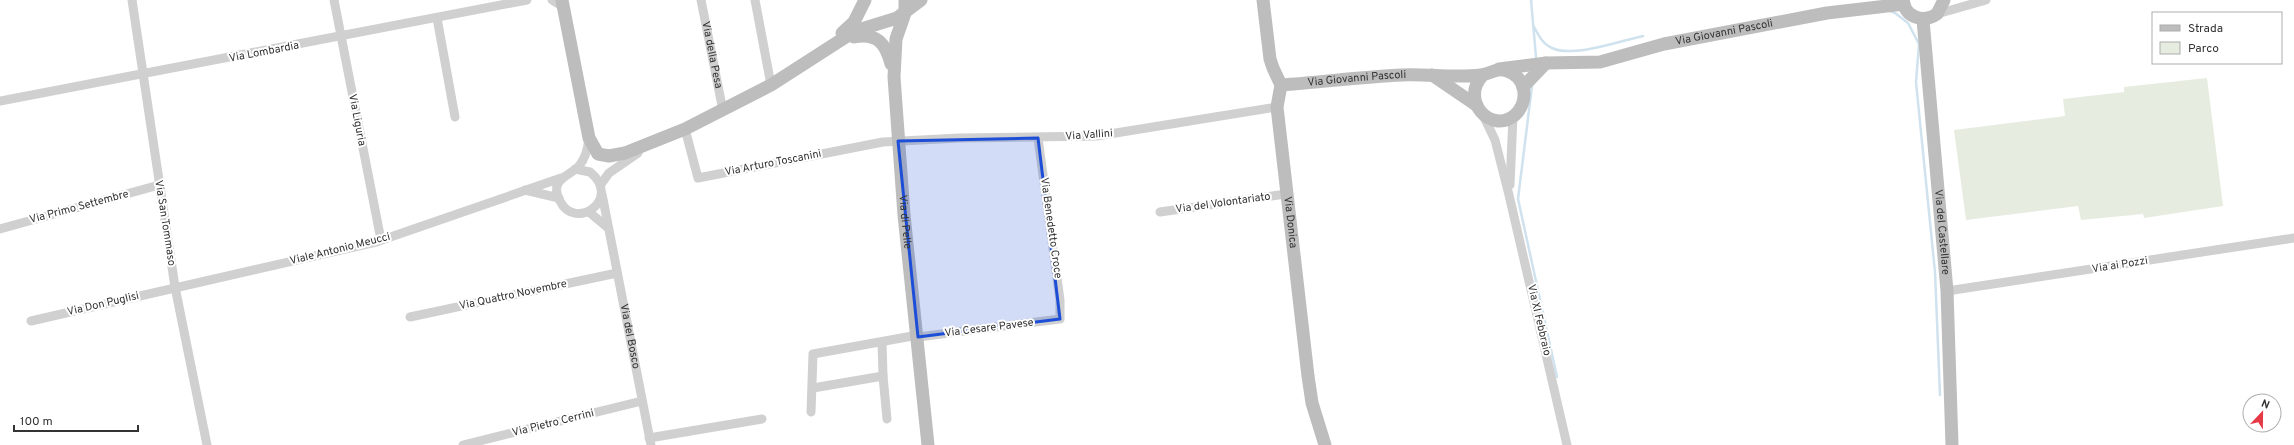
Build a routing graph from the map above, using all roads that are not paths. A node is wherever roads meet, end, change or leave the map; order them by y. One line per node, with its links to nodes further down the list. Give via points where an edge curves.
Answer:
1 (132, 0): 23 (street, Via San Tommaso)
2 (334, 0): 19 (street, Via Liguria)
3 (527, 0): 17 (street, Via Lombardia)
4 (552, 0): 14 (street)
5 (701, 0): 33 (street, Via della Pesa)
6 (756, 0): 27 (street)
7 (865, 0): 20 (street, via 854,22)
8 (905, 0): 15 (street, Via di Pelle)
9 (921, 0): 15 (street)
10 (1263, 0): 28 (street, via 1270,59)
11 (1944, 0): 16 (street)
12 (1980, 1): 16 (street)
13 (1903, 2): 18 (street, via 1913,16); 21 (street, Via Giovanni Pascoli, via 1827,12 1664,44 1600,62)
14 (563, 6): 37 (street)
15 (905, 13): 20 (street, via 893,20 855,31); 26 (street, Via di Pelle, via 896,39)
16 (1937, 14): 18 (street)
17 (437, 18): 19 (street, Via Lombardia); 35 (street)
18 (1923, 20): 58 (street, Via del Castellare)
19 (340, 37): 23 (street, Via Lombardia); 55 (street, Via Liguria)
20 (827, 48): 26 (street, via 851,38 873,36 882,42 888,52); 27 (street)
21 (1546, 63): 22 (street, Via Giovanni Pascoli); 29 (street)
22 (1499, 69): 25 (street, Via Giovanni Pascoli); 29 (street, via 1514,74)
23 (142, 75): 30 (street, Via Lombardia); 44 (street, Via San Tommaso)
24 (1432, 75): 25 (street, Via Giovanni Pascoli); 28 (street, Via Giovanni Pascoli); 32 (street)
25 (1483, 75): 32 (street, via 1475,87 1474,97)
26 (894, 78): 39 (street, Via di Pelle)
27 (771, 85): 33 (street)
28 (1281, 85): 31 (street, Via Donica)
29 (1524, 87): 34 (street, via 1524,101)
30 (0, 101)
31 (1277, 107): 38 (street, Via Vallini, via 1097,136); 47 (street, Via Donica)
32 (1480, 110): 34 (street, via 1496,120); 48 (street, Via XI Febbraio, via 1495,140)
33 (723, 111): 36 (street)
34 (1513, 116): 48 (street, Via XI Febbraio)
35 (455, 117)
36 (685, 129): 39 (street, Via Arturo Toscanini, via 698,178); 40 (street)
37 (589, 138): 40 (street, via 598,154 609,156); 41 (street, via 584,159)
38 (1038, 138): 39 (street, Via Vallini); 60 (street, Via Benedetto Croce, via 1060,300)
39 (898, 141): 62 (street, Via di Pelle)
40 (655, 143): 43 (street, via 628,159)
41 (575, 169): 42 (street); 43 (street, via 590,172)
42 (562, 178): 45 (street, Viale Antonio Meucci); 49 (street, via 557,190)
43 (600, 184): 46 (street, Via del Bosco)
44 (159, 186): 53 (street, Via Primo Settembre); 57 (street, Via San Tommaso)
45 (524, 190): 49 (street); 55 (street, Viale Antonio Meucci)
46 (602, 194): 50 (street); 52 (street, Via del Bosco)
47 (1286, 194): 51 (street, Via del Volontariato); 74 (street, Via Donica, via 1312,403)
48 (1509, 195): 75 (street, Via XI Febbraio)
49 (559, 198): 50 (street, via 570,212)
50 (589, 212): 52 (street)
51 (1160, 212)
52 (607, 227): 56 (street, Via del Bosco)
53 (0, 229)
54 (2294, 238): 58 (street, Via ai Pozzi)
55 (381, 240): 57 (street, Viale Antonio Meucci)
56 (617, 273): 59 (street, Via Quattro Novembre); 66 (street, Via del Bosco)
57 (175, 287): 61 (street, Via Don Puglisi); 71 (street, Via San Tommaso)
58 (1947, 291): 76 (street, Via del Castellare)
59 (410, 317)
60 (1060, 319): 62 (street, Via Cesare Pavese)
61 (31, 321)
62 (918, 336): 63 (street, Via Cesare Pavese); 73 (street, Via di Pelle)
63 (882, 342): 64 (street); 65 (street, Via Cesare Pavese, via 813,354)
64 (883, 376): 65 (street); 68 (street)
65 (813, 388): 67 (street)
66 (642, 401): 70 (street, Via del Bosco); 72 (street, Via Pietro Cerrini)
67 (811, 412)
68 (887, 418)
69 (762, 419): 70 (street)
70 (650, 441)
71 (207, 445)
72 (464, 445)
73 (928, 445)
74 (1325, 445)
75 (1567, 445)
76 (1952, 445)

